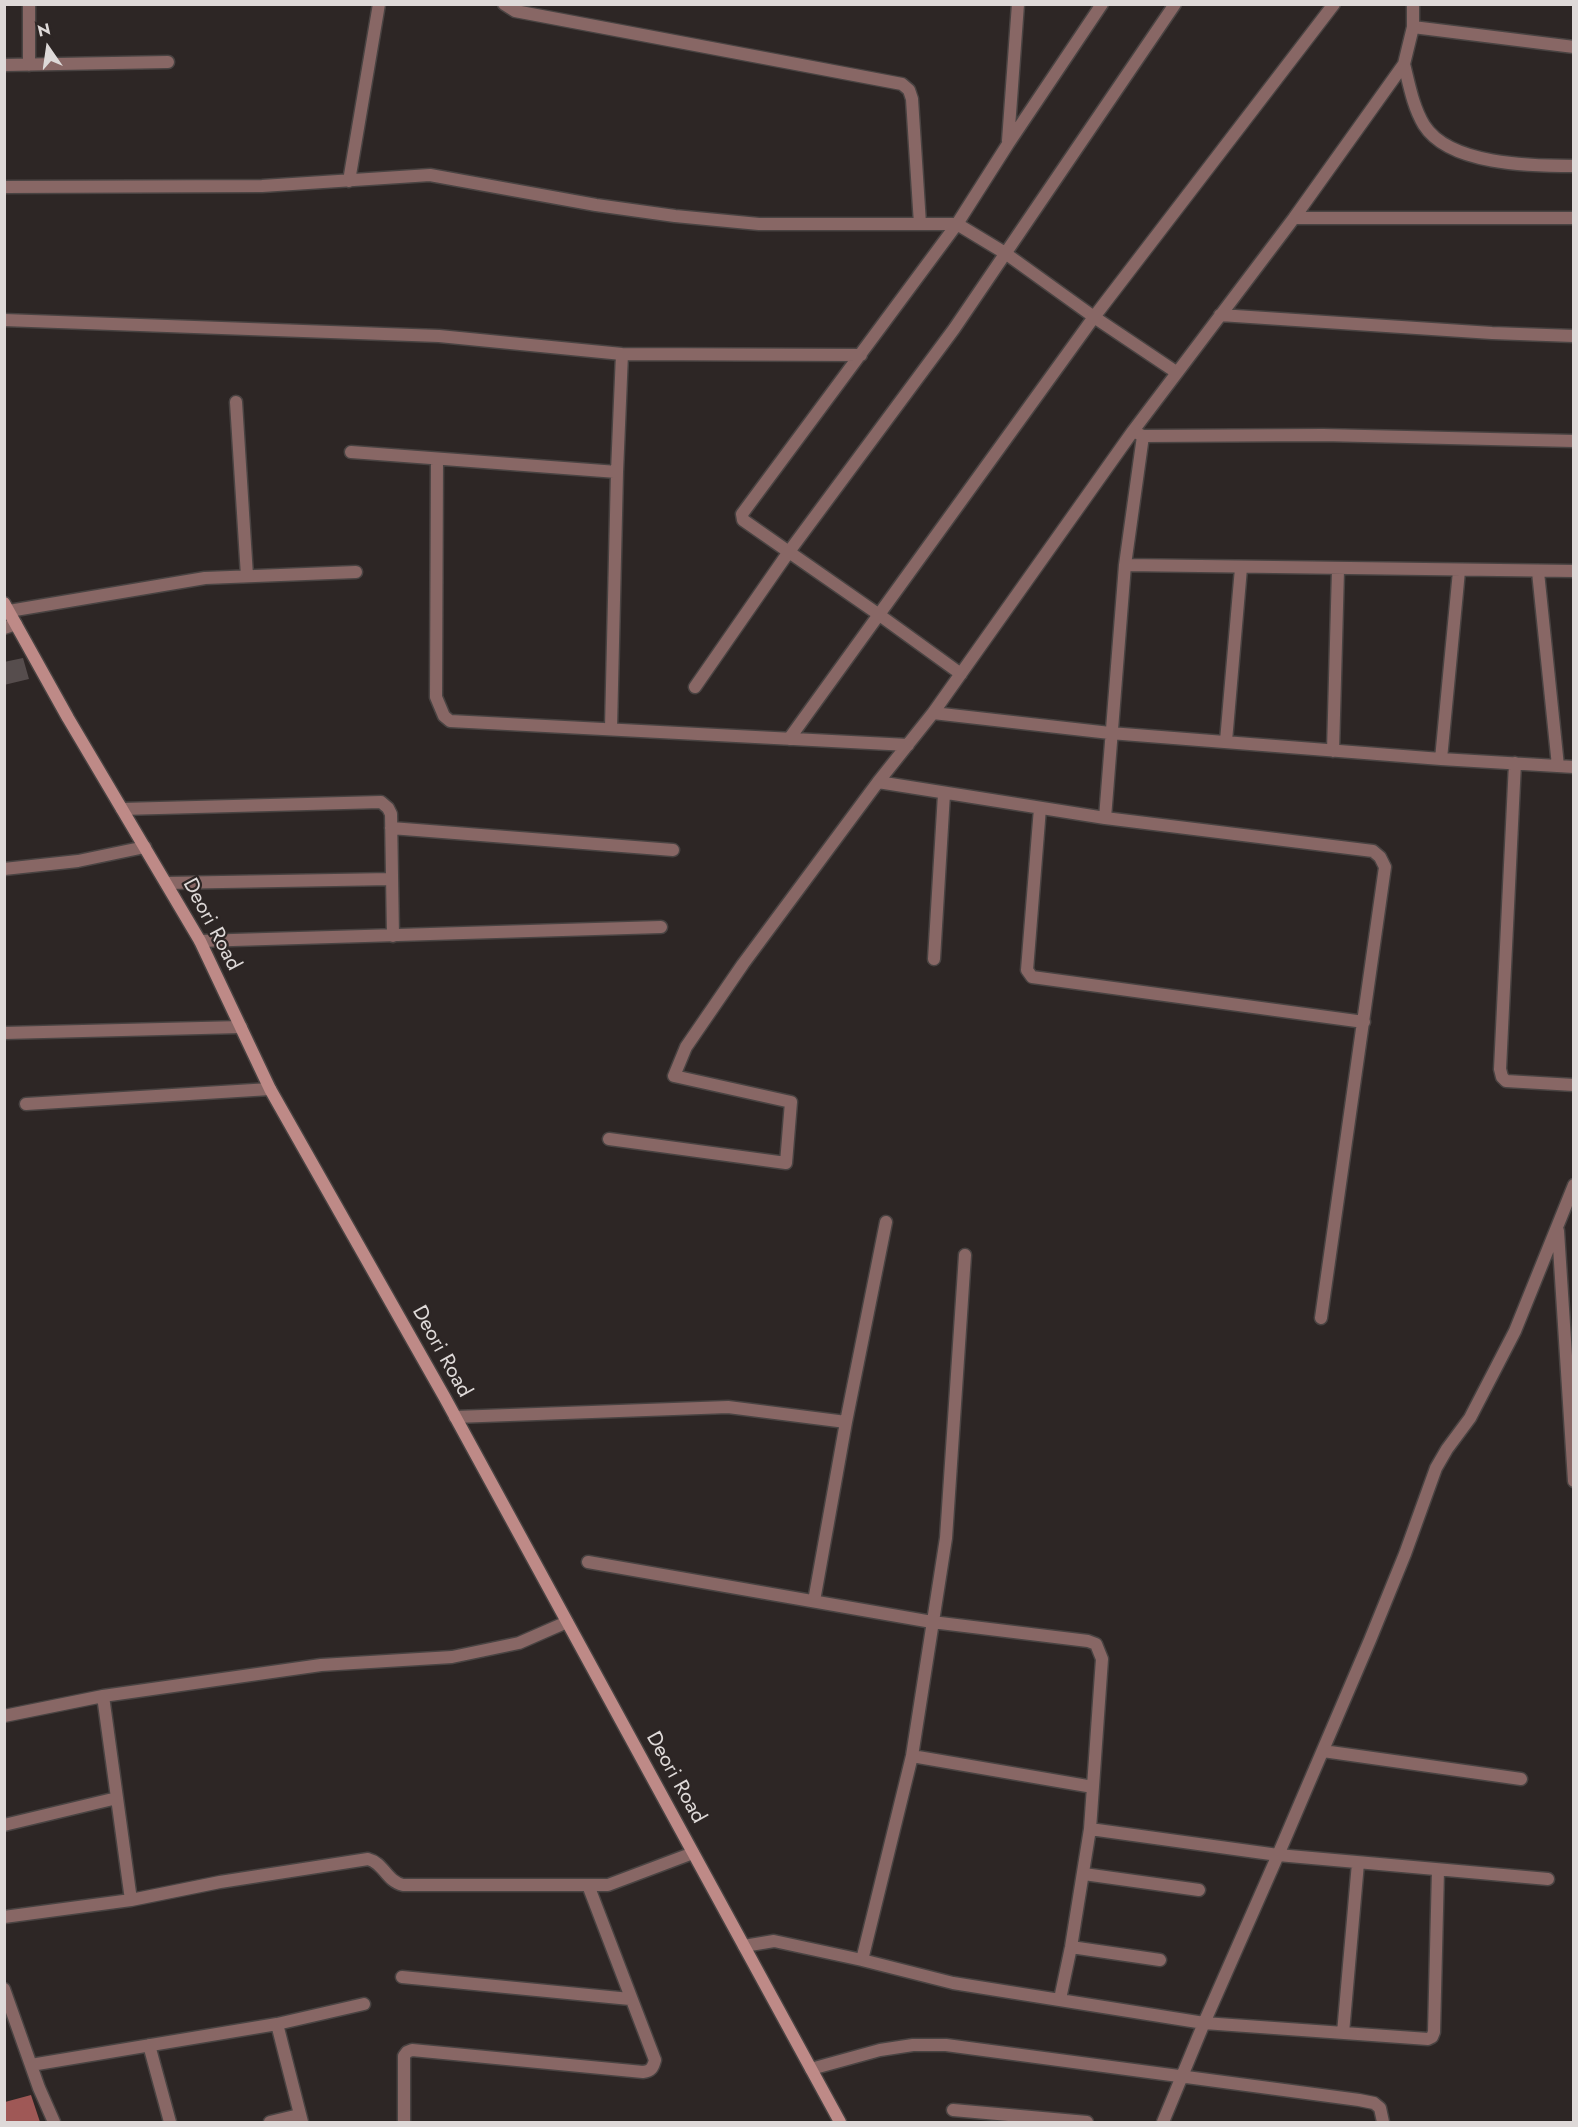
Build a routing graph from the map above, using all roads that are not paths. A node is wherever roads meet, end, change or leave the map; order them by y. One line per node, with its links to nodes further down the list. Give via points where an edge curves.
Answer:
1 (29, 4): 12 (street)
2 (379, 4): 17 (street)
3 (504, 4): 21 (street, via 515,11 902,84 912,99)
4 (1018, 4): 15 (street)
5 (1102, 4): 15 (street)
6 (1175, 4): 23 (street)
7 (1335, 4): 25 (street)
8 (1413, 4): 9 (street)
9 (1413, 27): 10 (street); 13 (street)
10 (1574, 47)
11 (168, 62): 12 (street)
12 (29, 64): 14 (street)
13 (1404, 64): 16 (street, via 1412,97 1425,126 1445,145 1469,156 1512,164); 19 (street)
14 (4, 65)
15 (1008, 144): 22 (street)
16 (1574, 166)
17 (349, 181): 18 (street, via 262,186); 21 (street, via 430,175 596,205 759,224)
18 (4, 187)
19 (1294, 218): 20 (street); 24 (street)
20 (1574, 218)
21 (920, 224): 22 (street)
22 (957, 224): 23 (street); 29 (street)
23 (1005, 253): 25 (street); 37 (street, via 954,329)
24 (1220, 315): 27 (street); 30 (street)
25 (1094, 317): 30 (street); 47 (street)
26 (4, 320): 28 (street, via 439,336)
27 (1574, 336)
28 (622, 354): 29 (street); 36 (street)
29 (861, 355): 37 (street, via 742,514 743,520)
30 (1176, 372): 32 (street)
31 (236, 402): 45 (street)
32 (1138, 433): 33 (street); 38 (street); 49 (street)
33 (1574, 441)
34 (351, 452): 35 (street)
35 (437, 459): 36 (street); 52 (street, via 436,696 444,716 450,721)
36 (617, 472): 52 (street)
37 (788, 553): 47 (street); 50 (street)
38 (1125, 565): 39 (street); 53 (street)
39 (1241, 568): 40 (street); 55 (street)
40 (1338, 570): 41 (street); 57 (street)
41 (1459, 571): 44 (street); 58 (street)
42 (1574, 571): 44 (street)
43 (356, 572): 45 (street)
44 (1538, 572): 60 (street)
45 (247, 576): 46 (street, via 205,578)
46 (7, 607): 48 (street, Deori Road)
47 (878, 614): 49 (street); 54 (street)
48 (10, 626): 65 (street, Deori Road)
49 (961, 674): 51 (street)
50 (695, 687)
51 (933, 713): 53 (street); 56 (street)
52 (611, 728): 54 (street)
53 (1110, 733): 55 (street); 66 (street)
54 (789, 739): 56 (street)
55 (1226, 741): 57 (street)
56 (908, 745): 62 (street)
57 (1333, 751): 58 (street)
58 (1441, 759): 59 (street)
59 (1515, 763): 60 (street); 80 (street, via 1500,1069 1506,1081)
60 (1558, 766): 61 (street)
61 (1574, 767)
62 (878, 782): 63 (street); 83 (street, via 743,964 686,1047 674,1076 791,1102 786,1163)
63 (944, 794): 64 (street); 76 (street)
64 (1041, 808): 66 (street); 77 (street, via 1027,970 1032,977)
65 (122, 809): 67 (street, via 381,802 391,814); 68 (street, Deori Road)
66 (1105, 818): 77 (street, via 1373,852 1380,857 1385,867)
67 (391, 828): 69 (street); 71 (street)
68 (145, 847): 70 (street, via 78,861); 72 (street, Deori Road)
69 (673, 850)
70 (4, 869)
71 (391, 879): 72 (street); 74 (street)
72 (166, 883): 75 (street, Deori Road)
73 (661, 927): 74 (street)
74 (393, 936): 75 (street)
75 (200, 940): 78 (street, Deori Road)
76 (934, 959)
77 (1364, 1022): 88 (street)
78 (241, 1027): 79 (street); 81 (street, Deori Road)
79 (4, 1033)
80 (1574, 1084)
81 (270, 1089): 82 (street); 89 (street, Deori Road)
82 (26, 1104)
83 (609, 1138)
84 (1574, 1185): 86 (street)
85 (886, 1222): 90 (street)
86 (1557, 1227): 91 (street); 98 (street, via 1503,1356 1470,1418 1436,1468 1405,1554)
87 (965, 1255): 95 (street, via 946,1538)
88 (1321, 1318)
89 (455, 1417): 90 (street, via 729,1407); 94 (street, Deori Road)
90 (846, 1422): 93 (street)
91 (1574, 1481)
92 (588, 1562): 93 (street)
93 (814, 1601): 95 (street)
94 (567, 1622): 96 (street, via 519,1643 452,1657 321,1665); 105 (street, Deori Road)
95 (932, 1622): 99 (street); 101 (street, via 1096,1644 1102,1659)
96 (103, 1696): 97 (street); 102 (street)
97 (4, 1716)
98 (1323, 1751): 100 (street); 106 (street)
99 (912, 1756): 101 (street); 117 (street)
100 (1521, 1779)
101 (1093, 1787): 104 (street)
102 (117, 1798): 103 (street); 113 (street)
103 (4, 1825)
104 (1090, 1828): 106 (street); 109 (street)
105 (693, 1853): 111 (street, via 608,1885); 115 (street, Deori Road)
106 (1278, 1855): 107 (street); 124 (street)
107 (1358, 1863): 108 (street); 126 (street)
108 (1438, 1870): 110 (street); 126 (street, via 1432,2037)
109 (1084, 1874): 112 (street); 116 (street)
110 (1548, 1879)
111 (588, 1885): 113 (street, via 403,1885 388,1877 378,1862 368,1859); 121 (street)
112 (1200, 1890)
113 (131, 1900): 114 (street)
114 (4, 1917)
115 (744, 1946): 117 (street, via 774,1941); 129 (street, Deori Road)
116 (1071, 1947): 118 (street); 122 (street)
117 (862, 1960): 122 (street, via 954,1983)
118 (1160, 1960)
119 (402, 1977): 121 (street)
120 (4, 1989): 128 (street)
121 (630, 1999): 136 (street, via 655,2060 649,2071 412,2050 404,2056)
122 (1060, 1999): 124 (street)
123 (364, 2004): 125 (street)
124 (1204, 2022): 126 (street); 130 (street)
125 (277, 2024): 127 (street); 132 (street)
126 (1343, 2033)
127 (149, 2045): 128 (street); 134 (street)
128 (31, 2065): 133 (street)
129 (811, 2069): 130 (street, via 880,2050 946,2045); 137 (street, Deori Road)
130 (1182, 2076): 139 (street); 140 (street, via 1374,2103 1380,2108)
131 (953, 2110): 138 (street)
132 (301, 2119): 135 (street)
133 (54, 2122)
134 (170, 2122)
135 (270, 2122)
136 (404, 2122)
137 (840, 2122)
138 (1087, 2122)
139 (1162, 2122)
140 (1383, 2122)

